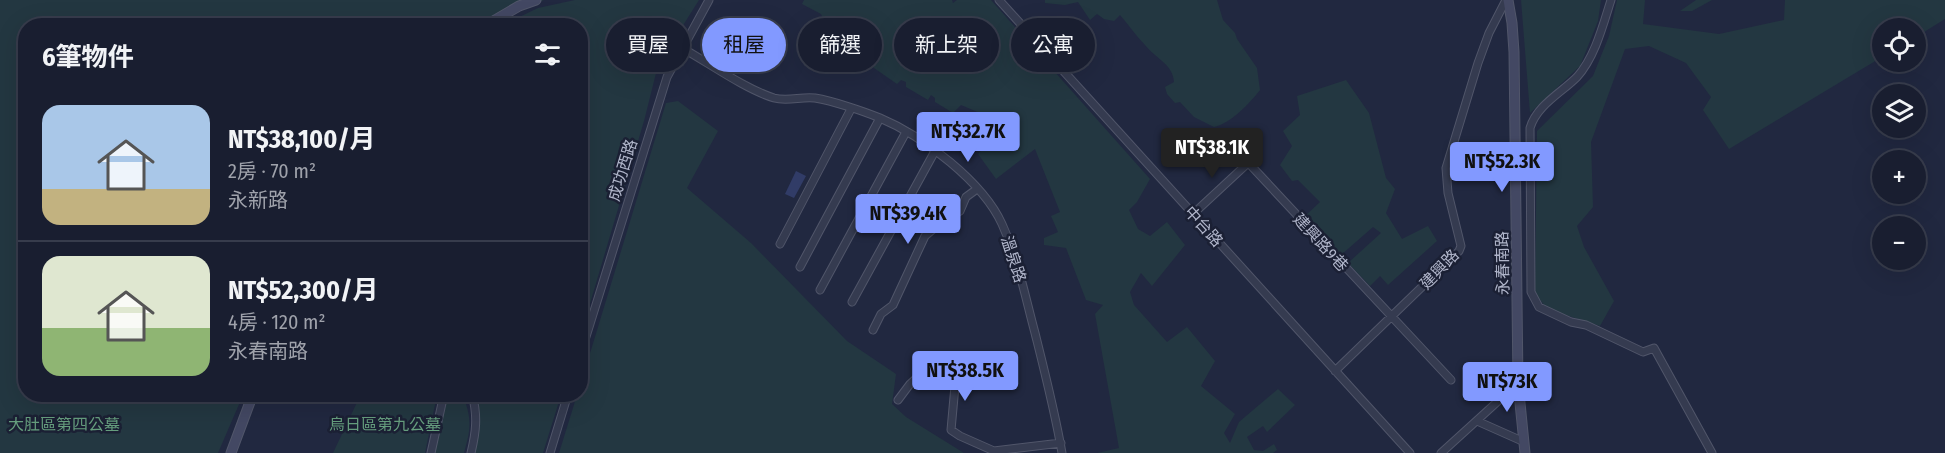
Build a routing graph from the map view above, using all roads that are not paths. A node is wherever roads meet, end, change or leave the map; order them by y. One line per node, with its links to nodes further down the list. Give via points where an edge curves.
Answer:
1 (536, 0): 6 (street)
2 (709, 0): 7 (street, 成功西路)
3 (999, 0): 17 (street, 中台路)
4 (1507, 0): 22 (street, 建興路, via 1478,63 1446,168 1461,246); 27 (street, 永春南路, via 1514,52)
5 (1611, 0): 44 (street, via 1591,54 1578,75 1539,111 1530,128 1531,292 1539,307 1571,322 1643,352 1653,348)
6 (499, 18)
7 (690, 34)
8 (690, 53): 10 (street, 溫泉路, via 776,98 813,97)
9 (670, 72): 23 (street, 成功西路)
10 (851, 109): 11 (street, 溫泉路); 18 (street)
11 (880, 118): 12 (street, 溫泉路); 19 (street)
12 (906, 132): 14 (street, 溫泉路); 20 (street)
13 (1227, 140): 15 (street, 建興路9巷)
14 (935, 151): 16 (street, 溫泉路); 21 (street)
15 (1248, 163): 17 (street); 22 (street, 建興路9巷)
16 (977, 189): 24 (street, via 966,196 960,211 925,236 893,305 881,314); 35 (street, 溫泉路, via 1002,223 1017,261)
17 (1193, 214): 25 (street, 中台路)
18 (780, 244)
19 (800, 267)
20 (820, 290)
21 (852, 302)
22 (1392, 317): 25 (street, 建興路); 26 (street, 建興路9巷)
23 (588, 330)
24 (873, 330)
25 (1335, 371): 41 (street, 中台路)
26 (1451, 380)
27 (1518, 383): 33 (street); 34 (street, 永春南路)
28 (898, 400): 35 (street, via 922,373 946,374 955,386 951,430 960,436 994,451)
29 (250, 402): 36 (street)
30 (442, 402): 37 (street)
31 (474, 402): 38 (street, via 476,435)
32 (566, 402): 39 (street)
33 (1477, 421): 34 (street); 42 (street)
34 (1522, 441): 43 (street, 永春南路)
35 (1061, 443): 40 (street, 溫泉路)
36 (231, 453)
37 (430, 453)
38 (471, 453)
39 (550, 453)
40 (1062, 453)
41 (1410, 453)
42 (1441, 453)
43 (1525, 453)
44 (1712, 453)

